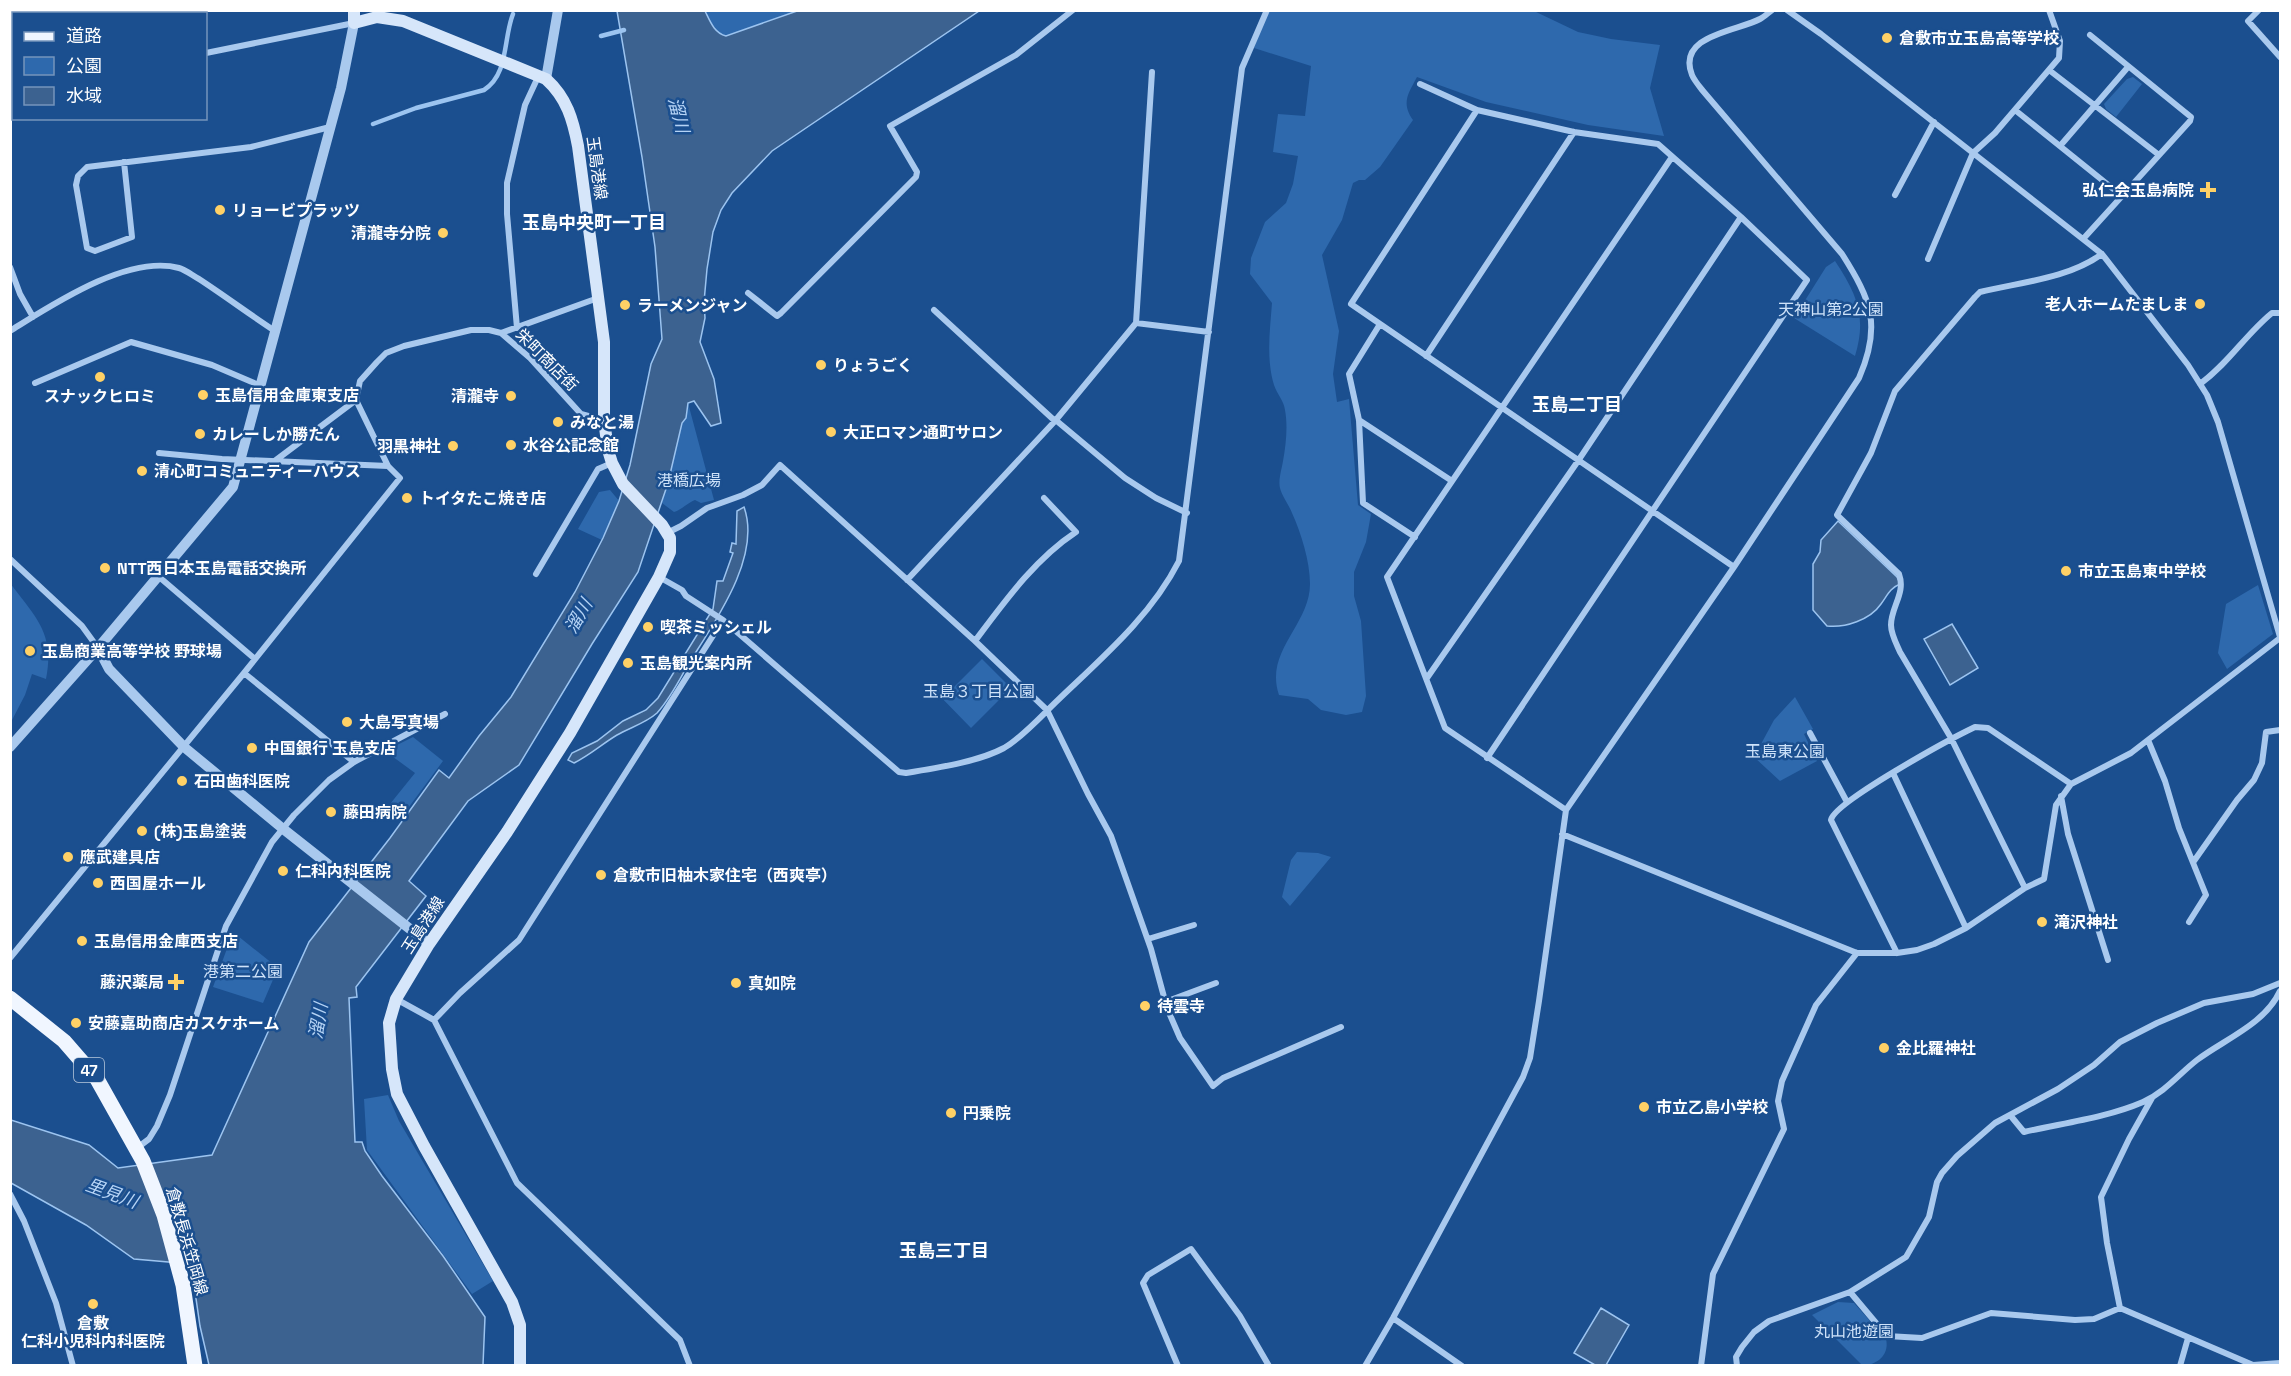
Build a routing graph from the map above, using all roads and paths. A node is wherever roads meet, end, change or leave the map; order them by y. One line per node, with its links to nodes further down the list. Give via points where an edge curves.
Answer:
1 (558, 10): 15 (street)
2 (1073, 10): 35 (street, via 1016,55 890,126 917,172 916,177 781,313 777,316)
3 (1267, 10): 45 (street, via 1242,68)
4 (1772, 10): 69 (street, via 1761,19 1707,37 1692,52 1692,75 1842,254 1868,302 1871,342 1859,378)
5 (1787, 10): 20 (street)
6 (2049, 10): 13 (street, via 2061,48 2060,58)
7 (2259, 10): 11 (street, via 2248,21)
8 (354, 17): 10 (street); 15 (main road, 玉島港線, via 403,21); 21 (street)
9 (2090, 35): 12 (street)
10 (207, 53)
11 (2280, 57)
12 (2128, 67): 17 (street); 25 (street, via 2191,117)
13 (2049, 70): 17 (street); 19 (street)
14 (1152, 72): 40 (street)
15 (542, 78): 36 (main road, 玉島港線, via 566,102 574,124); 42 (street, via 525,105 507,183)
16 (1420, 84): 18 (street)
17 (2095, 105): 23 (street); 25 (street)
18 (1477, 110): 22 (street); 41 (street, via 1351,304)
19 (2015, 110): 23 (street); 24 (street)
20 (1934, 123): 24 (street); 28 (street)
21 (331, 127): 27 (street, via 251,147); 44 (street)
22 (1574, 132): 26 (street, via 1658,144); 47 (street)
23 (2060, 146): 29 (street)
24 (1973, 153): 31 (street); 33 (street)
25 (2159, 155): 29 (street)
26 (1672, 157): 30 (street); 52 (street)
27 (124, 162): 27 (street, via 87,167 78,176 76,185 87,248 95,251 132,237)
28 (1895, 195)
29 (2122, 196): 31 (street)
30 (1741, 217): 59 (street); 64 (street, via 1808,280)
31 (2084, 238): 32 (street)
32 (2102, 254): 49 (street); 87 (street, via 2084,266 1980,292 1895,391 1871,453 1838,515 1899,574 1901,588 1891,623 1894,639)
33 (1928, 259)
34 (11, 267): 39 (street)
35 (748, 293)
36 (598, 298): 42 (street); 53 (main road, 玉島港線, via 604,342)
37 (934, 310): 55 (street)
38 (2280, 313): 49 (street, via 2272,313 2258,324 2216,372)
39 (33, 317): 43 (street); 44 (street, via 103,280 141,267 160,266 180,268)
40 (1136, 323): 45 (street); 55 (street)
41 (1380, 324): 47 (street); 54 (street, via 1349,374)
42 (517, 328): 46 (street)
43 (10, 331)
44 (276, 331): 50 (street)
45 (1209, 332): 65 (street)
46 (501, 333): 51 (street, 栄町商店街, via 471,330 386,354 360,381); 53 (street, 栄町商店街, via 530,358 581,414)
47 (1426, 356): 52 (street)
48 (35, 383): 50 (street, via 131,342 212,365)
49 (2200, 384): 75 (street, via 2218,422)
50 (261, 386): 57 (street)
51 (356, 400): 58 (street); 61 (street)
52 (1500, 408): 59 (street); 62 (street)
53 (604, 420): 60 (main road, 玉島港線)
54 (1359, 420): 62 (street); 67 (street, via 1364,503)
55 (1055, 421): 65 (street, via 1125,478); 73 (street)
56 (159, 453): 57 (street)
57 (242, 460): 58 (street); 71 (street, via 233,487)
58 (275, 461): 61 (street)
59 (1578, 461): 64 (street); 82 (street)
60 (612, 463): 66 (main road, 玉島港線, via 622,484); 70 (street, via 598,469)
61 (388, 466): 80 (street, via 399,478)
62 (1452, 482): 67 (street)
63 (1044, 498): 78 (street, via 1076,532 1014,589)
64 (1654, 512): 69 (street); 91 (street)
65 (1187, 513): 83 (street, via 1179,561 1171,577 1138,622)
66 (665, 529): 72 (main road, 玉島港線, via 670,552); 73 (street, via 681,526 707,508 762,485 780,465)
67 (1415, 537): 82 (street, via 1387,577)
68 (10, 559): 79 (street, via 82,626)
69 (1734, 567): 97 (street)
70 (536, 574)
71 (157, 576): 79 (street); 80 (street)
72 (659, 577): 76 (street); 106 (main road, 玉島港線, via 570,733)
73 (908, 580): 78 (street)
74 (2280, 605): 75 (street)
75 (2272, 608): 77 (street)
76 (723, 620): 83 (street, via 899,772 928,769 1005,747); 117 (street, via 519,940)
77 (2280, 637): 88 (street)
78 (975, 640): 83 (street)
79 (98, 648): 89 (street); 90 (street, via 109,669)
80 (255, 659): 81 (street)
81 (244, 673): 90 (street); 92 (street)
82 (1427, 678): 91 (street, via 1445,728)
83 (1047, 710): 105 (street, via 1111,836)
84 (445, 714): 92 (street)
85 (2280, 730): 100 (street, via 2266,732 2262,763 2254,780)
86 (1810, 733): 96 (street)
87 (1951, 738): 93 (street); 94 (street, via 1975,727 1988,728); 101 (street)
88 (2148, 740): 94 (street); 100 (street)
89 (10, 747)
90 (184, 747): 98 (street); 109 (street)
91 (1487, 758): 97 (street)
92 (354, 762): 98 (street, via 329,780)
93 (1893, 773): 96 (street); 104 (street)
94 (2071, 784): 95 (street)
95 (2061, 796): 101 (street, via 2056,805 2044,879); 110 (street, via 2067,834)
96 (1847, 802): 108 (street, via 1831,820)
97 (1566, 810): 99 (street)
98 (282, 828): 106 (street); 121 (street, via 226,926 161,1116)
99 (1562, 834): 107 (street); 125 (street, via 1530,1058)
100 (2194, 861): 102 (street, via 2206,895)
101 (2025, 888): 104 (street)
102 (2189, 922)
103 (1194, 925): 105 (street)
104 (1966, 928): 108 (street, via 1917,950)
105 (1148, 939): 116 (street)
106 (429, 944): 115 (main road, 玉島港線)
107 (1857, 953): 108 (street); 136 (street, via 1816,1005 1782,1080 1778,1101 1784,1128 1713,1274)
108 (1897, 953)
109 (10, 958)
110 (2108, 960)
111 (1216, 983): 116 (street)
112 (2280, 983): 120 (street, via 2253,994 2204,1004 2157,1023 2120,1042 2058,1089)
113 (2280, 991): 119 (street, via 2259,1017)
114 (10, 998): 121 (main road, 倉敷長浜笠岡線 / 47, via 64,1041 97,1079)
115 (396, 999): 117 (street); 130 (main road, 玉島港線, via 389,1023 389,1045 398,1094 512,1302 520,1325)
116 (1166, 1002): 118 (street, via 1180,1038 1213,1086 1223,1078)
117 (434, 1020): 131 (street, via 517,1183 680,1340)
118 (1341, 1027)
119 (2152, 1097): 120 (street, via 2123,1109 2024,1132); 124 (street, via 2101,1197)
120 (2010, 1114): 123 (street, via 1974,1141 1942,1173 1929,1216 1906,1257)
121 (139, 1155): 129 (main road, 倉敷長浜笠岡線 / 47, via 164,1215 183,1285)
122 (10, 1194): 128 (street, via 56,1304)
123 (1850, 1292): 124 (street, via 1887,1336 1911,1338 1922,1338 1991,1313 2075,1320 2094,1319); 137 (street, via 1769,1321 1742,1347 1736,1357)
124 (2120, 1308): 126 (street)
125 (1393, 1318): 134 (street); 135 (street)
126 (2188, 1338): 127 (street, via 2253,1365); 138 (street)
127 (2280, 1363)
128 (73, 1365)
129 (195, 1365)
130 (520, 1365)
131 (690, 1365)
132 (1178, 1365): 133 (street, via 1143,1283 1148,1275 1191,1249 1240,1316)
133 (1269, 1365)
134 (1365, 1365)
135 (1462, 1365)
136 (1701, 1365)
137 (1737, 1365)
138 (2180, 1365)

